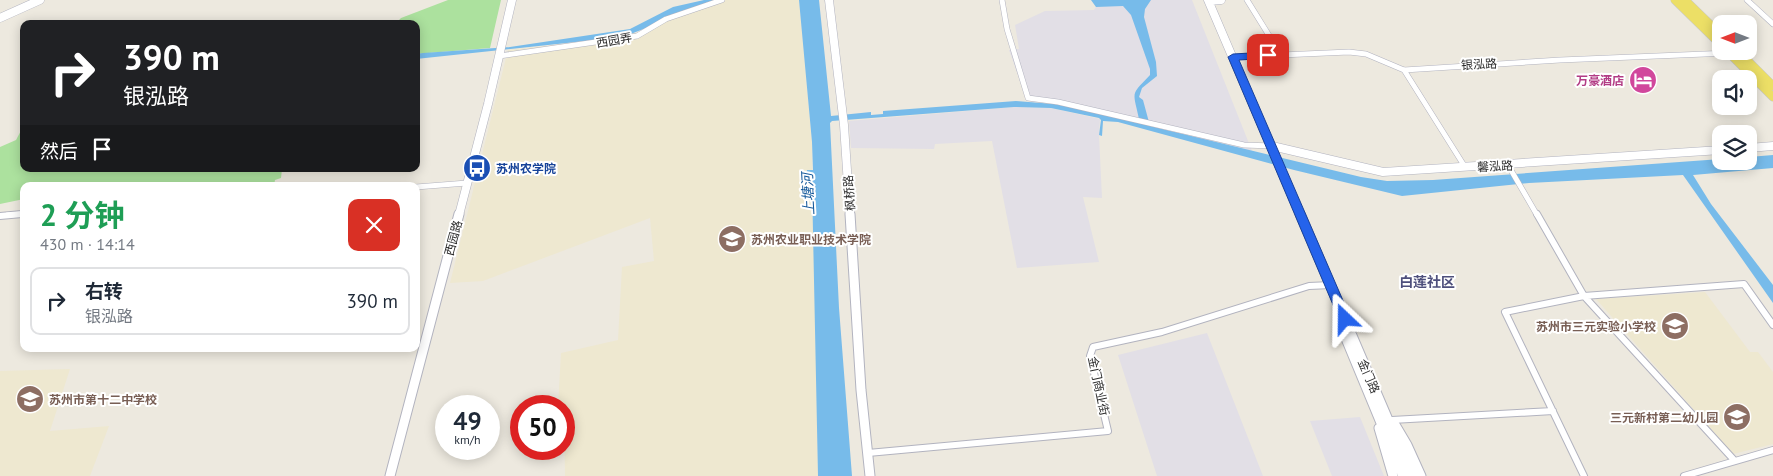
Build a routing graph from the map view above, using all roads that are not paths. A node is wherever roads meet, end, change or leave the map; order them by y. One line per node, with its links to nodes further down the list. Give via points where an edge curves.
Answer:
1 (40, 0): 12 (main road)
2 (512, 0): 16 (main road, 西园路)
3 (722, 0): 16 (street, 西园弄, via 666,19 637,36)
4 (829, 0): 42 (main road, 枫桥路, via 844,125)
5 (1002, 0): 28 (street, via 1028,98 1244,145)
6 (1207, 0): 7 (main road); 19 (main road, 金门路); 28 (main road, 金门路)
7 (1221, 0)
8 (1248, 0): 18 (street, via 1278,50)
9 (1675, 0): 15 (main road)
10 (1685, 0): 14 (main road)
11 (1747, 0): 13 (street)
12 (0, 18)
13 (1773, 24)
14 (1712, 26)
15 (1712, 36)
16 (500, 51): 31 (main road, 西园路)
17 (1712, 53): 22 (street, 银泓路)
18 (1286, 54): 19 (street, 银泓路); 22 (street, 银泓路, via 1366,54)
19 (1233, 57): 28 (main road, 金门路)
20 (1736, 60): 24 (main road)
21 (1747, 60): 23 (main road)
22 (1404, 70): 29 (street)
23 (1773, 86)
24 (1773, 97)
25 (1773, 146): 26 (street)
26 (1757, 147)
27 (1712, 151): 30 (street, 馨泓路)
28 (1273, 156): 29 (street, 馨泓路, via 1383,172); 35 (main road, 金门路)
29 (1465, 167): 30 (street, 馨泓路)
30 (1509, 168): 36 (street)
31 (468, 183): 32 (street); 45 (main road, 西园路)
32 (420, 187)
33 (20, 214): 34 (street)
34 (0, 216)
35 (1327, 286): 38 (main road, 金门路); 42 (street, 金门商业街, via 1309,286 1162,332 1093,346 1090,356 1108,431)
36 (1584, 296): 37 (street, via 1744,284); 39 (street, via 1506,312); 43 (street)
37 (1773, 325)
38 (1377, 403): 40 (main road); 44 (main road, 金门路); 47 (main road, via 1384,450)
39 (1553, 411): 40 (street); 51 (street)
40 (1392, 420): 50 (main road)
41 (1773, 450): 43 (street)
42 (868, 453): 46 (main road, 枫桥路)
43 (1734, 460): 52 (street)
44 (1401, 461): 48 (main road, 金门路); 49 (main road, 金门路)
45 (390, 476)
46 (870, 476)
47 (1393, 476)
48 (1403, 476)
49 (1412, 476)
50 (1421, 476)
51 (1584, 476)
52 (1684, 476)

